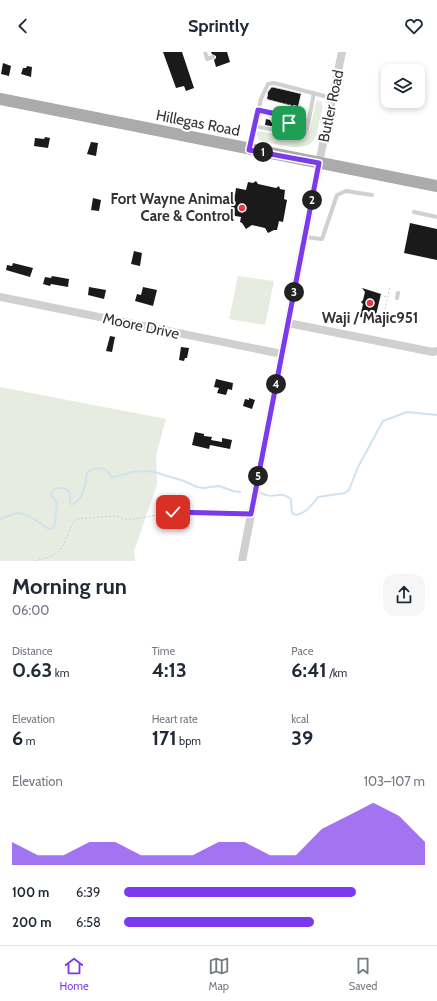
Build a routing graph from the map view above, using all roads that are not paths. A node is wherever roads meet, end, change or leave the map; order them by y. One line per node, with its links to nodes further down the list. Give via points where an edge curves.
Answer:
1 (205, 52): 3 (lane, via 207,59)
2 (342, 52): 5 (street, Butler Road)
3 (213, 57)
4 (314, 93): 5 (lane); 7 (lane, via 270,83 265,86); 13 (lane)
5 (332, 98): 19 (street, Butler Road)
6 (0, 100): 18 (main road, Hillegas Road)
7 (258, 110): 8 (lane); 17 (lane)
8 (274, 114): 9 (lane); 12 (lane)
9 (281, 115): 10 (lane); 14 (lane)
10 (290, 117): 11 (lane); 15 (lane)
11 (299, 119): 13 (lane); 16 (lane)
12 (273, 120)
13 (309, 121): 17 (lane, via 304,134 300,136 296,133)
14 (280, 122)
15 (289, 123)
16 (298, 125)
17 (254, 126): 18 (lane)
18 (249, 150): 19 (main road, Hillegas Road)
19 (319, 163): 20 (main road, Hillegas Road); 24 (street, Butler Road)
20 (437, 186)
21 (372, 195): 24 (lane, via 346,191 337,195 322,239)
22 (414, 212): 23 (lane)
23 (437, 217)
24 (304, 237): 26 (street, Butler Road)
25 (0, 297): 28 (street, Moore Drive)
26 (288, 323): 27 (street); 28 (street, Butler Road)
27 (437, 351)
28 (282, 354): 29 (street, Butler Road)
29 (242, 561)

